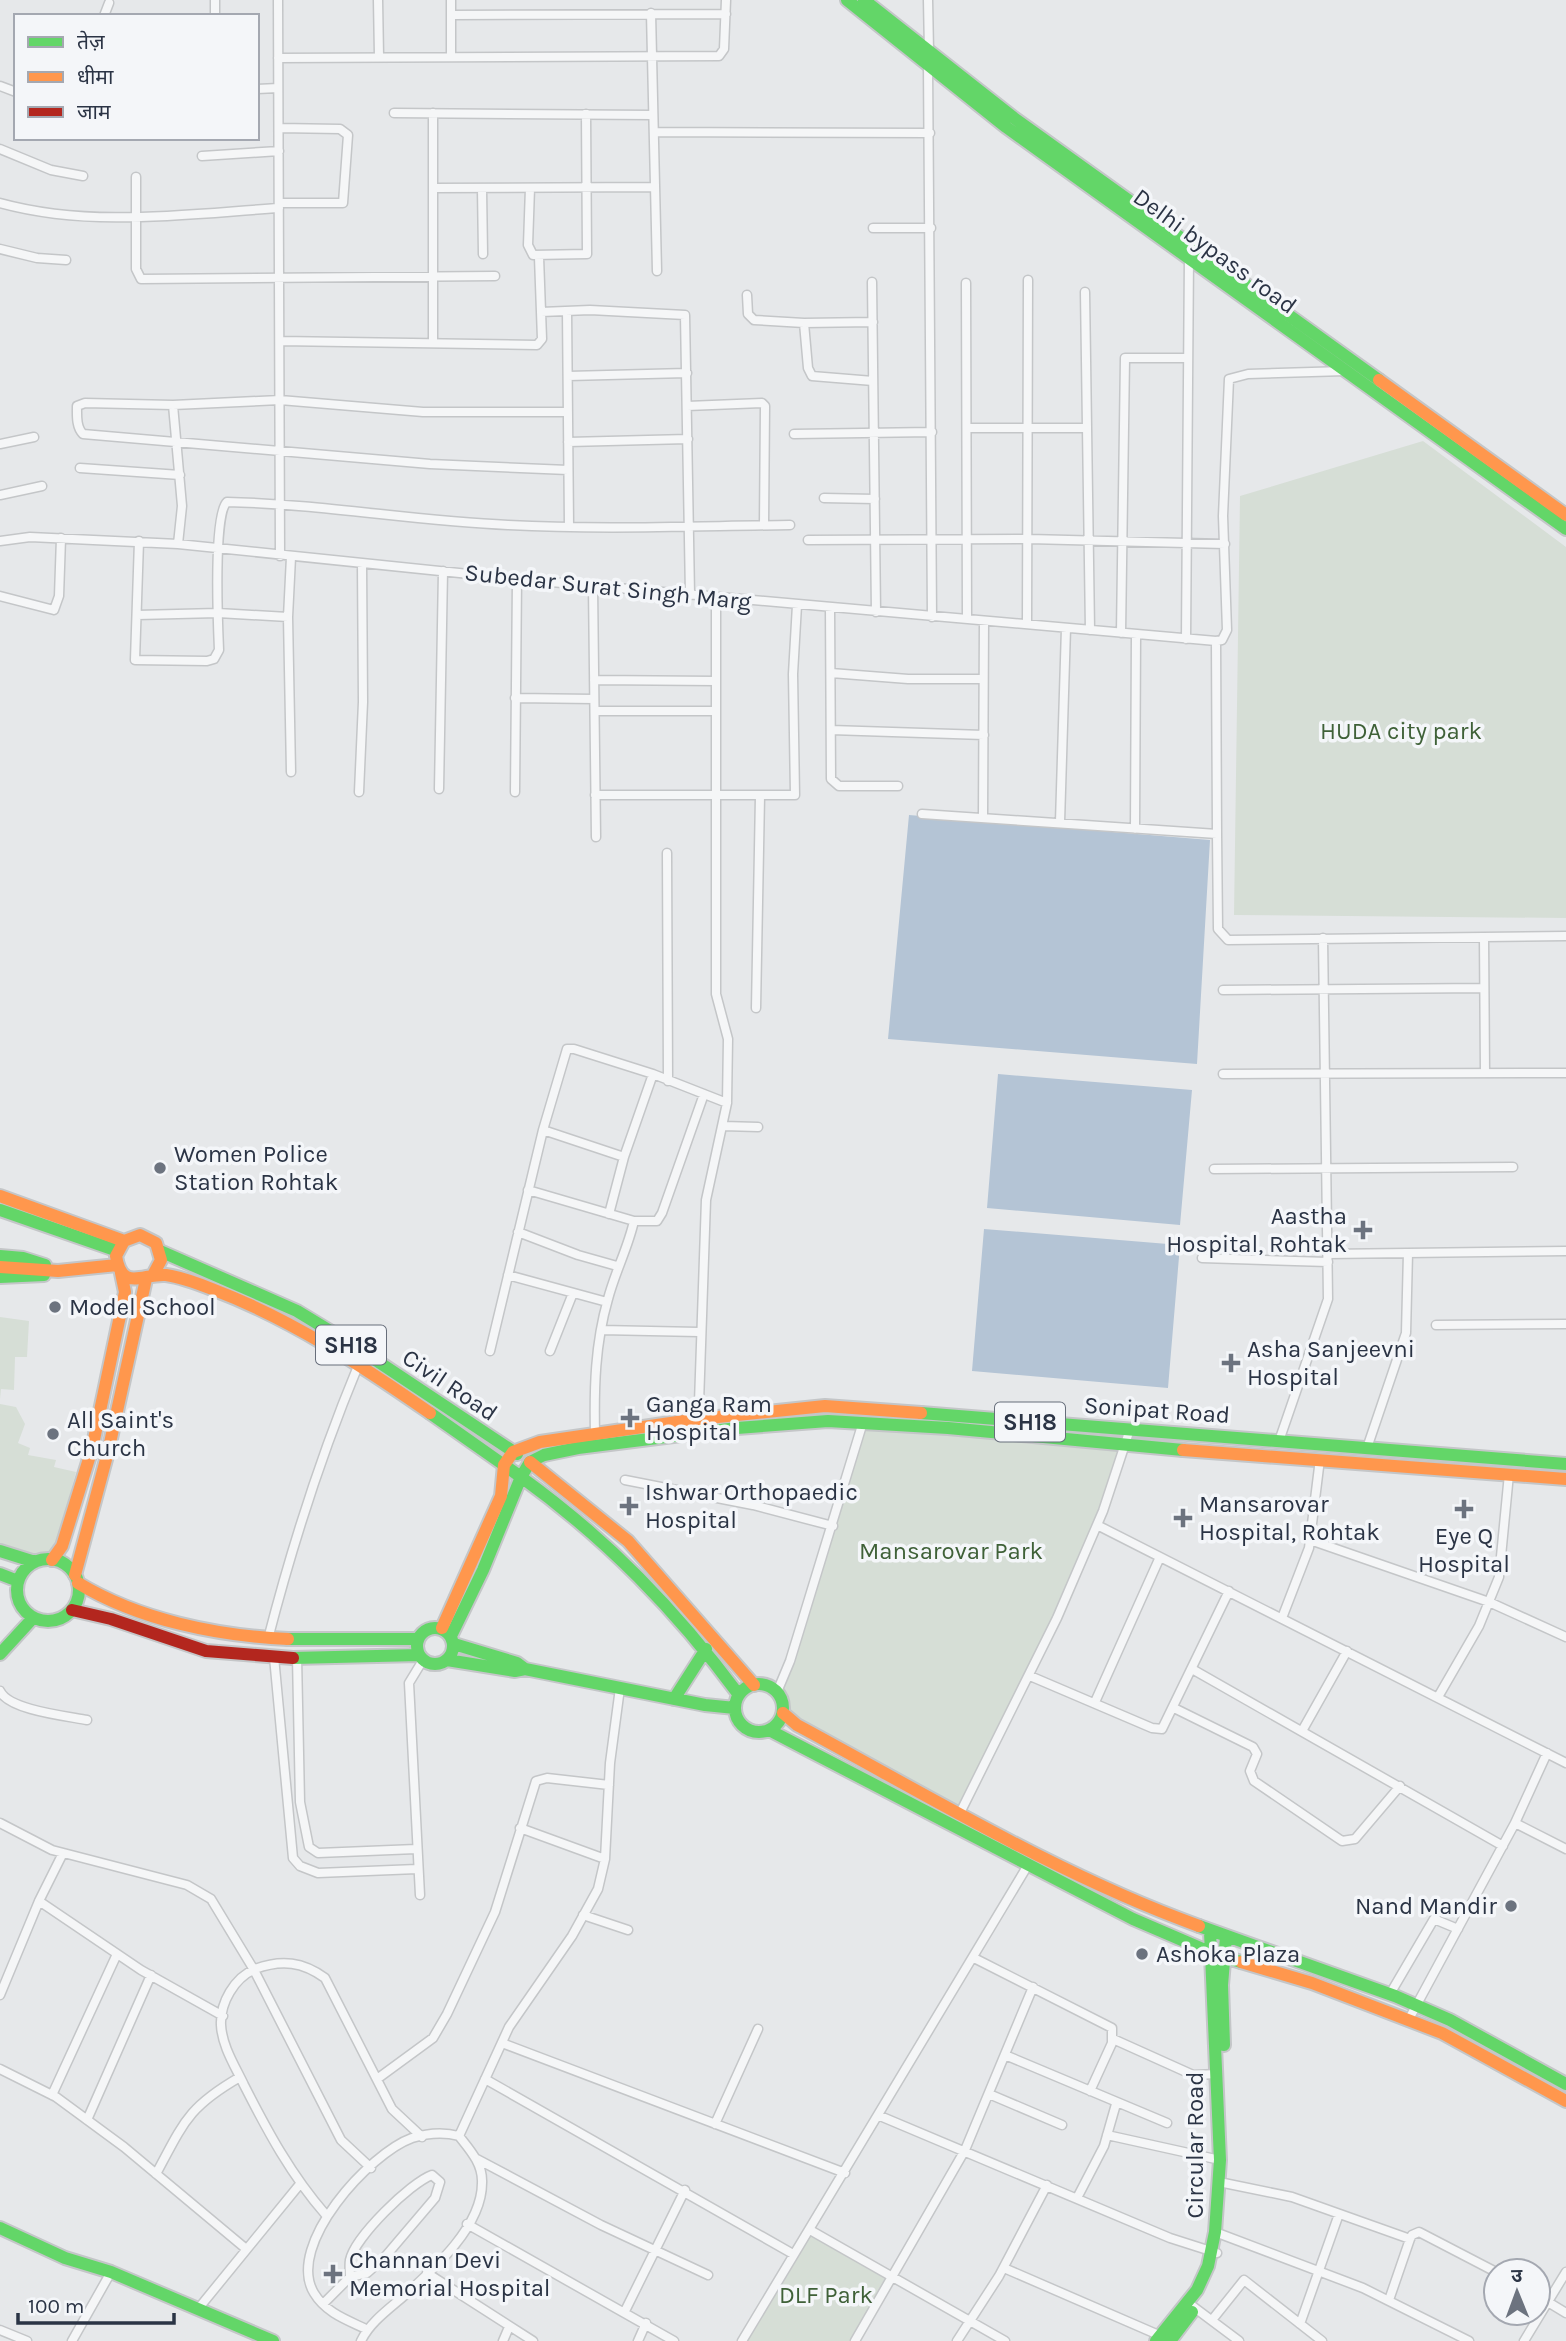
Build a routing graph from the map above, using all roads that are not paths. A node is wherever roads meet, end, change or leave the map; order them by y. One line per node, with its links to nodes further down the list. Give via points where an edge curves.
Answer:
1 (278, 0): 17 (street)
2 (378, 0): 15 (street)
3 (451, 0): 12 (street)
4 (726, 0): 11 (street)
5 (847, 0): 8 (main road, Delhi bypass road)
6 (928, 0): 13 (street)
7 (109, 3): 10 (street)
8 (867, 6): 13 (main road, Delhi bypass road); 18 (main road, Delhi bypass road)
9 (651, 13): 11 (street); 12 (street); 16 (street)
10 (105, 14)
11 (726, 14): 16 (street, via 724,49 719,56)
12 (451, 15): 14 (street)
13 (929, 51): 44 (main road, Delhi bypass road)
14 (452, 55): 15 (street); 16 (street)
15 (379, 56): 17 (street)
16 (652, 56): 24 (street)
17 (278, 58): 19 (street)
18 (929, 65): 27 (street); 44 (main road, Delhi bypass road, via 1006,127)
19 (278, 88): 20 (street); 25 (street)
20 (259, 89)
21 (394, 113): 22 (street)
22 (433, 113): 23 (street); 35 (street)
23 (586, 114): 24 (street); 33 (street)
24 (653, 115): 26 (street)
25 (279, 128): 29 (street); 39 (street, via 340,129 348,135 343,203)
26 (654, 132): 27 (street); 34 (street)
27 (930, 133): 42 (street)
28 (0, 149): 31 (street, via 51,170)
29 (279, 151): 30 (street); 39 (street)
30 (202, 156)
31 (83, 176)
32 (135, 177): 40 (street)
33 (587, 187): 34 (street); 36 (street); 46 (street, via 587,254)
34 (655, 187): 48 (street)
35 (433, 188): 37 (street); 50 (street)
36 (530, 188): 37 (street); 46 (street, via 528,245)
37 (482, 189): 45 (street)
38 (0, 203): 40 (street, via 73,217)
39 (279, 205): 40 (street); 51 (street)
40 (135, 218): 51 (street, via 136,269 141,279)
41 (873, 228): 42 (street)
42 (931, 228): 75 (street)
43 (0, 249): 47 (street)
44 (1189, 252): 63 (street); 64 (main road, Delhi bypass road); 92 (main road, Delhi bypass road)
45 (483, 254)
46 (539, 257): 58 (street)
47 (66, 260)
48 (657, 271)
49 (495, 276): 50 (street)
50 (432, 277): 51 (street); 62 (street)
51 (280, 279): 61 (street)
52 (1028, 280): 74 (street)
53 (872, 282): 59 (street)
54 (966, 283): 72 (street)
55 (1085, 292): 73 (street)
56 (747, 295): 60 (street, via 748,314 754,320)
57 (567, 311): 58 (street); 65 (street, via 685,315); 66 (street)
58 (541, 312): 62 (street, via 537,345)
59 (873, 322): 60 (street); 67 (street)
60 (804, 323): 67 (street, via 812,376)
61 (280, 341): 62 (street); 68 (street)
62 (433, 341)
63 (1188, 358): 107 (street, via 1125,358); 108 (street)
64 (1345, 371): 97 (main road, Delhi bypass road); 110 (street, via 1248,374 1229,379)
65 (687, 373): 66 (street); 70 (street)
66 (568, 376): 71 (street)
67 (873, 381): 76 (street)
68 (280, 400): 69 (street); 71 (street, via 423,412); 83 (street)
69 (173, 405): 81 (street); 81 (street, via 80,404 78,427 83,434)
70 (687, 406): 79 (street); 93 (street, via 765,406)
71 (568, 412): 80 (street)
72 (967, 428): 74 (street); 103 (street)
73 (1087, 428): 74 (street); 106 (street)
74 (1029, 429): 99 (street)
75 (932, 432): 76 (street); 102 (street)
76 (874, 433): 77 (street); 90 (street)
77 (794, 434)
78 (34, 437): 82 (street)
79 (688, 439): 80 (street); 96 (street)
80 (568, 442): 85 (street)
81 (178, 443): 83 (street); 86 (street)
82 (0, 444)
83 (280, 452): 85 (street); 91 (street)
84 (80, 468): 86 (street)
85 (568, 470): 95 (street)
86 (180, 475): 109 (street, via 183,506)
87 (42, 485): 88 (street)
88 (0, 495)
89 (824, 498): 90 (street)
90 (875, 499): 101 (street)
91 (280, 503): 95 (street, via 506,525); 111 (street, via 224,503); 112 (street)
92 (1566, 515)
93 (764, 525): 94 (street); 96 (street)
94 (790, 525)
95 (569, 526): 96 (street)
96 (688, 527): 118 (street)
97 (1566, 528)
98 (61, 538): 104 (street, Subedar Surat Singh Marg); 105 (street, Subedar Surat Singh Marg); 119 (street, via 59,596 54,610)
99 (1028, 539): 103 (street); 106 (street); 130 (street)
100 (808, 540): 101 (street)
101 (875, 540): 102 (street); 123 (street)
102 (932, 540): 103 (street); 127 (street)
103 (967, 540): 128 (street)
104 (0, 541)
105 (139, 541): 109 (street, Subedar Surat Singh Marg); 125 (street)
106 (1089, 541): 107 (street); 132 (street)
107 (1122, 541): 108 (street); 133 (street)
108 (1186, 543): 110 (street); 135 (street)
109 (178, 544): 111 (street, Subedar Surat Singh Marg)
110 (1225, 544): 136 (street, via 1227,630 1222,640)
111 (218, 550): 112 (street, Subedar Surat Singh Marg); 124 (street)
112 (280, 556): 113 (street, Subedar Surat Singh Marg)
113 (291, 557): 114 (street, Subedar Surat Singh Marg); 126 (street)
114 (362, 564): 115 (street, Subedar Surat Singh Marg); 150 (street)
115 (443, 571): 116 (street, Subedar Surat Singh Marg); 149 (street)
116 (517, 579): 117 (street, Subedar Surat Singh Marg); 141 (street)
117 (593, 586): 118 (street, Subedar Surat Singh Marg); 139 (street)
118 (690, 595): 120 (street, Subedar Surat Singh Marg)
119 (0, 596)
120 (716, 598): 121 (street, Subedar Surat Singh Marg); 140 (street)
121 (797, 605): 122 (street, Subedar Surat Singh Marg); 154 (street, via 793,674 796,792 791,797)
122 (830, 608): 123 (street, Subedar Surat Singh Marg); 137 (street)
123 (876, 612): 127 (street, Subedar Surat Singh Marg)
124 (218, 613): 125 (street); 125 (street, via 219,650 207,661 135,660); 126 (street)
125 (137, 615)
126 (288, 617): 147 (street)
127 (932, 617): 128 (street, Subedar Surat Singh Marg)
128 (967, 620): 129 (street, Subedar Surat Singh Marg)
129 (984, 621): 130 (street, Subedar Surat Singh Marg); 138 (street)
130 (1027, 624): 131 (street, Subedar Surat Singh Marg)
131 (1066, 628): 132 (street, Subedar Surat Singh Marg); 157 (street)
132 (1090, 630): 133 (street, Subedar Surat Singh Marg)
133 (1121, 633): 134 (street, Subedar Surat Singh Marg)
134 (1136, 634): 135 (street, Subedar Surat Singh Marg); 158 (street)
135 (1186, 639): 136 (street, Subedar Surat Singh Marg)
136 (1216, 641): 159 (street)
137 (831, 673): 138 (street); 145 (street)
138 (982, 679): 146 (street)
139 (594, 680): 140 (street); 142 (street)
140 (716, 681): 144 (street)
141 (515, 698): 142 (street); 151 (street)
142 (594, 699): 143 (street)
143 (594, 711): 144 (street); 152 (street)
144 (716, 711): 153 (street)
145 (831, 730): 146 (street); 148 (street, via 834,784)
146 (984, 735): 156 (street)
147 (291, 772)
148 (898, 786)
149 (439, 789)
150 (359, 792)
151 (515, 792)
152 (595, 795): 153 (street); 160 (street)
153 (716, 795): 154 (street); 176 (street, via 716,994 728,1039)
154 (760, 796): 168 (street)
155 (922, 814): 156 (street)
156 (983, 817): 157 (street)
157 (1060, 822): 158 (street)
158 (1135, 829): 159 (street)
159 (1216, 834): 164 (street, via 1217,929 1221,936 1237,940)
160 (596, 837)
161 (667, 853): 174 (street)
162 (1566, 936): 163 (street)
163 (1484, 937): 164 (street); 165 (street)
164 (1323, 938): 167 (street)
165 (1484, 988): 167 (street); 170 (street)
166 (1223, 990): 167 (street)
167 (1324, 990): 169 (street)
168 (755, 1008)
169 (1325, 1073): 170 (street); 173 (street); 182 (street)
170 (1485, 1073): 171 (street)
171 (1566, 1073)
172 (653, 1074): 174 (street); 179 (street, via 568,1049); 180 (street)
173 (1223, 1074)
174 (668, 1082): 175 (street)
175 (704, 1094): 176 (street); 189 (street, via 658,1219)
176 (727, 1103): 177 (street)
177 (723, 1126): 178 (street); 208 (street, via 706,1200)
178 (758, 1128)
179 (543, 1130): 180 (street); 184 (street)
180 (624, 1157): 188 (street)
181 (1513, 1167): 182 (street)
182 (1327, 1168): 183 (street); 196 (street)
183 (1214, 1169)
184 (528, 1190): 188 (street); 190 (street)
185 (0, 1196): 187 (main road)
186 (0, 1210): 187 (main road)
187 (23, 1210): 191 (main road)
188 (609, 1214): 189 (street)
189 (634, 1221): 197 (street)
190 (518, 1232): 197 (street); 201 (street)
191 (121, 1246): 192 (main road, SH18, via 140,1236 149,1238); 199 (main road)
192 (160, 1251): 202 (main road, via 161,1260); 221 (main road, Civil Road / SH18, via 297,1311)
193 (1566, 1251): 194 (street)
194 (1408, 1253): 196 (street); 220 (street, via 1406,1333)
195 (1202, 1258): 196 (street)
196 (1328, 1258): 218 (street, via 1328,1299)
197 (617, 1266): 204 (street)
198 (0, 1267): 200 (main road, SH18, via 25,1278); 200 (main road, SH18, via 23,1258)
199 (119, 1269): 200 (main road, SH18); 202 (main road, SH18, via 137,1280); 235 (main road, via 125,1292 92,1449 62,1546)
200 (58, 1271)
201 (508, 1275): 203 (street); 209 (street)
202 (149, 1277): 211 (main road, Civil Road / SH18, via 178,1278 245,1303 291,1324); 238 (main road)
203 (573, 1293): 204 (street); 210 (street)
204 (607, 1302): 207 (street)
205 (1566, 1324): 206 (street)
206 (1436, 1325)
207 (601, 1330): 208 (street); 217 (street, via 595,1362)
208 (699, 1332): 212 (street)
209 (490, 1351)
210 (550, 1351)
211 (358, 1366): 225 (main road, Civil Road / SH18); 247 (street, via 291,1550)
212 (698, 1419): 214 (main road, Sonipat Road / SH18, via 825,1406); 216 (street); 217 (main road, Sonipat Road / SH18)
213 (863, 1422): 214 (main road, Sonipat Road / SH18); 216 (main road, Sonipat Road / SH18, via 791,1423); 231 (street)
214 (948, 1422): 215 (main road, Sonipat Road / SH18); 219 (main road, Sonipat Road / SH18)
215 (1130, 1429): 218 (main road, Sonipat Road / SH18); 219 (street)
216 (698, 1433): 223 (main road, Sonipat Road / SH18, via 578,1448)
217 (595, 1434): 221 (main road, Sonipat Road / SH18, via 540,1442)
218 (1279, 1441): 220 (main road, Sonipat Road / SH18)
219 (1125, 1447): 222 (main road, Sonipat Road / SH18); 230 (street)
220 (1367, 1448): 224 (main road, Sonipat Road / SH18)
221 (513, 1452): 223 (main road, Civil Road / SH18); 225 (main road)
222 (1320, 1459): 226 (main road, Sonipat Road / SH18); 232 (street)
223 (530, 1462): 227 (main road); 259 (main road, Civil Road, via 628,1541)
224 (1566, 1464)
225 (504, 1465): 227 (main road, Civil Road / SH18); 245 (main road, via 501,1496)
226 (1510, 1474): 228 (main road, Sonipat Road / SH18); 241 (street, via 1499,1577)
227 (521, 1477): 245 (main road, via 483,1570); 249 (main road, Civil Road, via 652,1584)
228 (1566, 1479)
229 (625, 1480): 231 (street)
230 (1097, 1525): 234 (street); 258 (street)
231 (833, 1526): 262 (street)
232 (1310, 1541): 241 (street); 244 (street)
233 (0, 1551): 236 (main road)
234 (1160, 1557): 240 (street); 266 (street)
235 (52, 1560): 236 (main road); 238 (main road)
236 (35, 1562): 239 (main road)
237 (0, 1574): 239 (main road)
238 (76, 1579): 242 (main road, via 77,1601); 247 (main road, via 95,1594 182,1626)
239 (18, 1581): 243 (main road, via 20,1602)
240 (1229, 1591): 244 (street); 257 (street)
241 (1489, 1602): 246 (street); 263 (street)
242 (72, 1610): 243 (main road, via 61,1619); 252 (main road, via 116,1620 173,1644)
243 (33, 1618): 251 (main road)
244 (1282, 1618): 250 (street)
245 (449, 1636): 248 (main road, via 425,1630); 255 (main road); 256 (main road)
246 (1566, 1637)
247 (268, 1639): 248 (main road)
248 (418, 1639): 254 (main road)
249 (706, 1649): 264 (main road); 265 (main road, Civil Road)
250 (1347, 1651): 263 (street); 271 (street)
251 (0, 1654)
252 (274, 1657): 253 (main road); 286 (street, via 293,1858 299,1866 318,1873)
253 (297, 1657): 254 (main road); 281 (street, via 300,1802 309,1847 318,1853)
254 (421, 1658): 255 (main road, via 433,1665); 281 (street, via 409,1683)
255 (447, 1660): 256 (main road)
256 (525, 1669): 260 (main road)
257 (1192, 1669): 267 (street); 271 (street)
258 (1030, 1676): 266 (street); 276 (street)
259 (754, 1685): 262 (main road); 265 (main road)
260 (620, 1688): 264 (main road); 274 (street)
261 (0, 1691): 269 (street, via 18,1705)
262 (777, 1692): 268 (main road)
263 (1438, 1697): 272 (street)
264 (674, 1699): 265 (main road)
265 (737, 1702): 270 (main road, via 745,1727)
266 (1095, 1702): 267 (street, via 1158,1729 1166,1727)
267 (1174, 1708): 275 (street, via 1254,1747 1250,1771 1254,1781 1342,1841 1355,1839)
268 (783, 1713): 270 (main road); 276 (main road, via 797,1725)
269 (87, 1720)
270 (769, 1730): 285 (main road)
271 (1302, 1731): 275 (street)
272 (1547, 1753): 273 (street); 278 (street)
273 (1566, 1763)
274 (609, 1785): 279 (street, via 547,1778 537,1781); 284 (street)
275 (1400, 1786): 280 (street)
276 (960, 1813): 292 (main road, via 1141,1905)
277 (0, 1823): 283 (street)
278 (1515, 1823): 280 (street); 282 (street)
279 (520, 1828): 284 (street); 316 (street, via 495,1912 433,2038)
280 (1503, 1846): 291 (street)
281 (416, 1849): 286 (street)
282 (1566, 1849)
283 (63, 1853): 288 (street); 298 (street, via 187,1885 207,1895)
284 (605, 1859): 289 (street, via 598,1889)
285 (1028, 1866): 294 (main road); 297 (street)
286 (417, 1869): 287 (street)
287 (419, 1895)
288 (39, 1901): 295 (street); 301 (street)
289 (583, 1916): 290 (street); 309 (street)
290 (628, 1930)
291 (1458, 1930): 302 (street, via 1434,1919); 303 (street)
292 (1210, 1932): 293 (main road); 294 (main road, Circular Road)
293 (1226, 1937): 296 (main road, Circular Road); 302 (main road)
294 (1212, 1953): 296 (main road); 313 (main road, Circular Road)
295 (117, 1954): 299 (street); 320 (street)
296 (1225, 1956): 305 (main road); 337 (main road, Circular Road)
297 (974, 1958): 300 (street); 323 (street)
298 (254, 1970): 304 (street, via 238,1981 226,1999); 316 (street, via 285,1963 306,1965 325,1978); 334 (street, via 341,2140)
299 (151, 1975): 304 (street); 324 (street)
300 (1033, 1987): 307 (street, via 1106,2023 1114,2032); 311 (street)
301 (0, 1994)
302 (1390, 1994): 303 (main road)
303 (1417, 2006): 305 (street); 308 (main road)
304 (223, 2016): 314 (street, via 227,2051)
305 (1409, 2019): 310 (main road)
306 (758, 2029): 326 (street)
307 (1113, 2039): 313 (street, via 1193,2075); 318 (street)
308 (1486, 2040): 310 (main road); 317 (main road)
309 (502, 2043): 315 (street); 326 (street)
310 (1479, 2053): 321 (main road)
311 (1005, 2055): 318 (street); 319 (street)
312 (0, 2069): 320 (street)
313 (1218, 2074): 333 (main road, Circular Road)
314 (240, 2077): 336 (street, via 194,2109); 338 (street, via 274,2145)
315 (485, 2078): 329 (street); 340 (street)
316 (377, 2079): 330 (street, via 393,2109)
317 (1566, 2084)
318 (1090, 2091): 322 (street)
319 (989, 2094): 327 (street); 331 (street)
320 (52, 2095): 324 (street)
321 (1566, 2101)
322 (1116, 2104): 325 (street); 328 (street)
323 (880, 2116): 331 (street); 335 (street)
324 (87, 2120): 336 (street)
325 (1167, 2123)
326 (715, 2124): 335 (street)
327 (1062, 2125)
328 (1107, 2135): 333 (street); 341 (street)
329 (459, 2136): 330 (street, via 444,2132); 332 (street)
330 (422, 2137): 334 (street, via 381,2157)
331 (965, 2150): 339 (street); 361 (street)
332 (477, 2159): 344 (street, via 483,2182 478,2209); 350 (street)
333 (1220, 2160): 337 (main road, Circular Road)
334 (371, 2168): 343 (street)
335 (845, 2173): 346 (street)
336 (156, 2174): 349 (street)
337 (1223, 2183): 342 (street, via 1292,2197); 347 (main road, Circular Road)
338 (300, 2184): 343 (street); 349 (street)
339 (1047, 2185): 341 (street); 354 (street)
340 (685, 2190): 350 (street); 352 (street)
341 (1077, 2198): 351 (street)
342 (1339, 2214): 348 (street); 355 (street)
343 (326, 2215): 364 (street, via 311,2243 308,2269 313,2292)
344 (467, 2224): 358 (street); 367 (street)
345 (0, 2228): 356 (main road, via 65,2258)
346 (810, 2230): 352 (street); 361 (street)
347 (1219, 2234): 351 (main road, Circular Road); 355 (street)
348 (1410, 2239): 353 (street, via 1419,2232); 363 (street)
349 (246, 2248): 366 (street)
350 (656, 2251): 359 (street); 367 (street)
351 (1214, 2252): 365 (main road, Circular Road)
352 (793, 2253): 385 (street)
353 (1482, 2265)
354 (1004, 2268): 368 (street); 376 (street)
355 (1319, 2270): 363 (street); 371 (street)
356 (111, 2272): 366 (main road); 378 (street)
357 (1566, 2272): 362 (street)
358 (427, 2273): 372 (street); 373 (street)
359 (708, 2275)
360 (350, 2277): 360 (street, via 350,2259 365,2234 413,2185 432,2175 440,2182 435,2198 376,2266); 364 (street)
361 (892, 2278): 368 (street); 386 (street)
362 (1552, 2295)
363 (1389, 2300): 392 (street)
364 (323, 2304): 373 (street)
365 (1192, 2306): 369 (street); 376 (main road, Circular Road)
366 (198, 2309): 379 (main road)
367 (625, 2311): 370 (street)
368 (968, 2320): 387 (street); 388 (street)
369 (1212, 2320): 371 (street, via 1244,2280); 389 (street)
370 (646, 2323): 383 (street); 384 (street)
371 (1300, 2324): 375 (street)
372 (509, 2327): 381 (street); 382 (street)
373 (366, 2329): 380 (street)
374 (0, 2330): 377 (street)
375 (1310, 2332): 390 (street); 391 (street)
376 (1164, 2339)
377 (27, 2341)
378 (72, 2341)
379 (272, 2341)
380 (361, 2341)
381 (503, 2341)
382 (533, 2341)
383 (638, 2341)
384 (674, 2341)
385 (742, 2341)
386 (855, 2341)
387 (957, 2341)
388 (1005, 2341)
389 (1239, 2341)
390 (1303, 2341)
391 (1322, 2341)
392 (1469, 2341)

